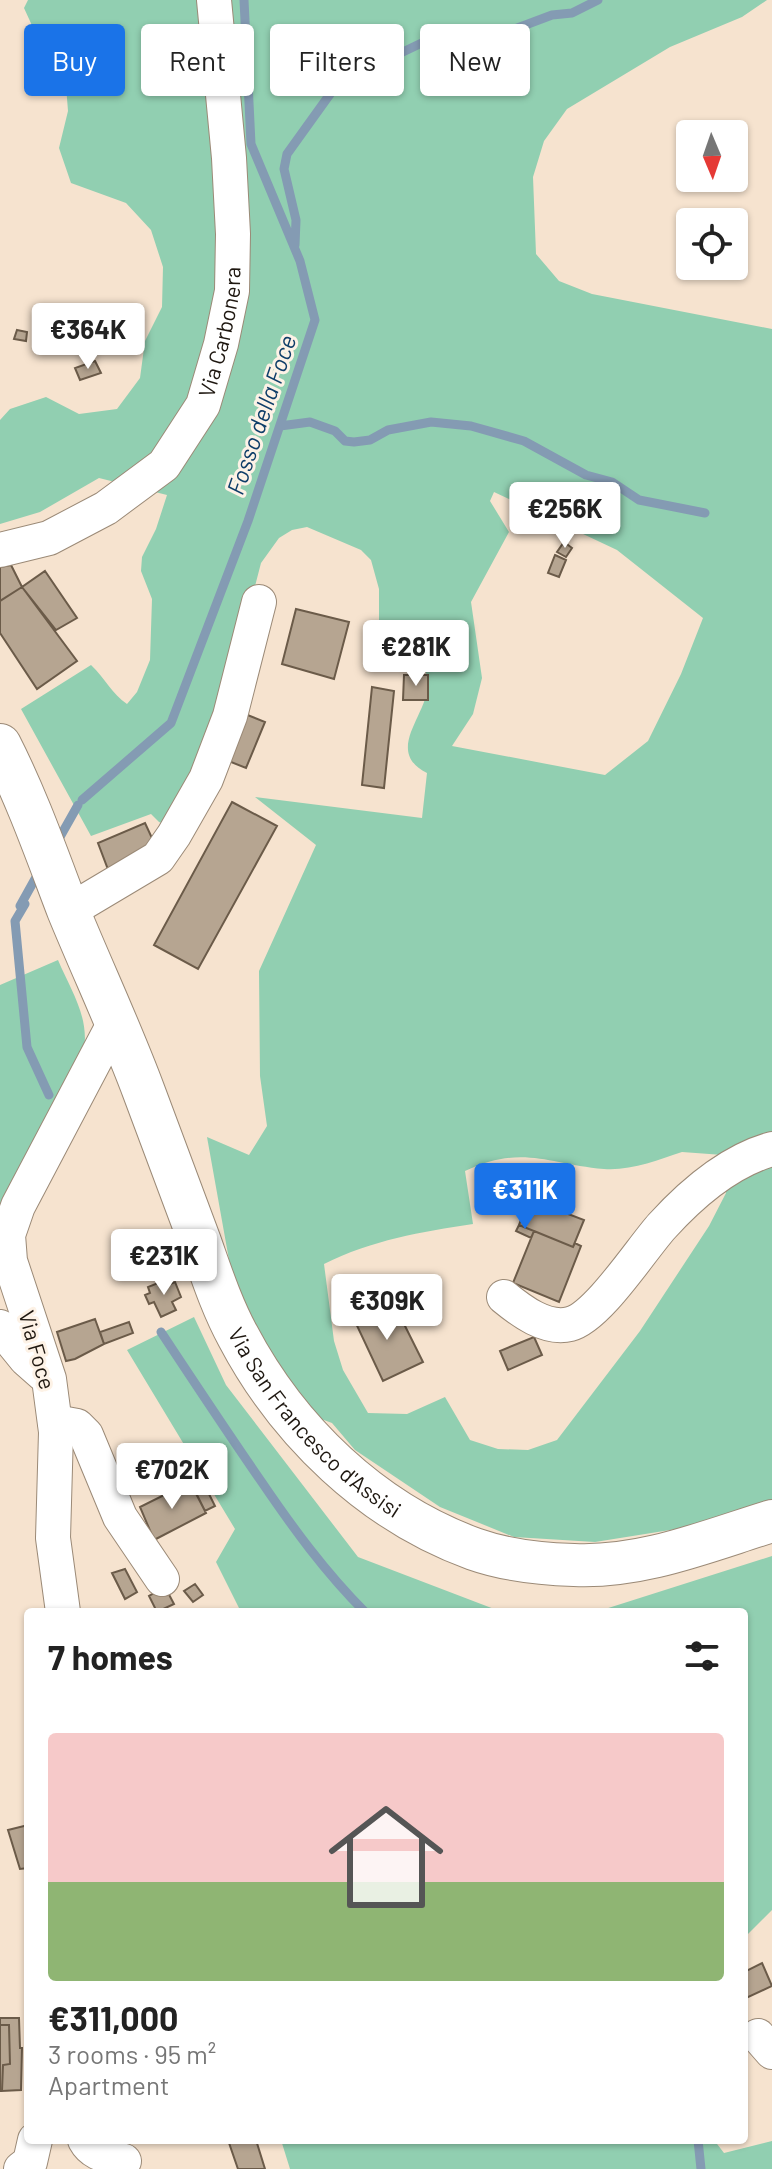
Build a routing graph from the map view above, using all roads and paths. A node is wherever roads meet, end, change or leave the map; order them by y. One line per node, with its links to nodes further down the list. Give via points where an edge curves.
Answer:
1 (214, 0): 2 (street, Via Carbonera, via 229,158 232,291 203,405 164,465 106,508 49,538)
2 (0, 550)
3 (259, 602): 5 (street, via 230,716 206,779 174,835 158,858)
4 (0, 745): 5 (main road, Via San Francesco d'Assisi)
5 (69, 911): 6 (main road, Via San Francesco d'Assisi)
6 (117, 1018): 10 (street, Via Foce, via 24,1194 8,1235 10,1261); 12 (main road, Via San Francesco d'Assisi, via 236,1334 272,1395 348,1476 402,1515 474,1549 520,1560 576,1565 646,1559)
7 (772, 1149): 8 (street, via 711,1178 663,1225 588,1314 570,1324 550,1324)
8 (504, 1297)
9 (0, 1327): 10 (street)
10 (49, 1379): 11 (street, Via Foce)
11 (55, 1422): 13 (street, via 77,1426 86,1435 120,1517); 14 (street, Via Foce, via 53,1538)
12 (772, 1521)
13 (162, 1579)
14 (62, 1608)
15 (34, 2144): 18 (street, via 30,2162)
16 (87, 2144): 17 (street, via 99,2154)
17 (124, 2157)
18 (21, 2169)

